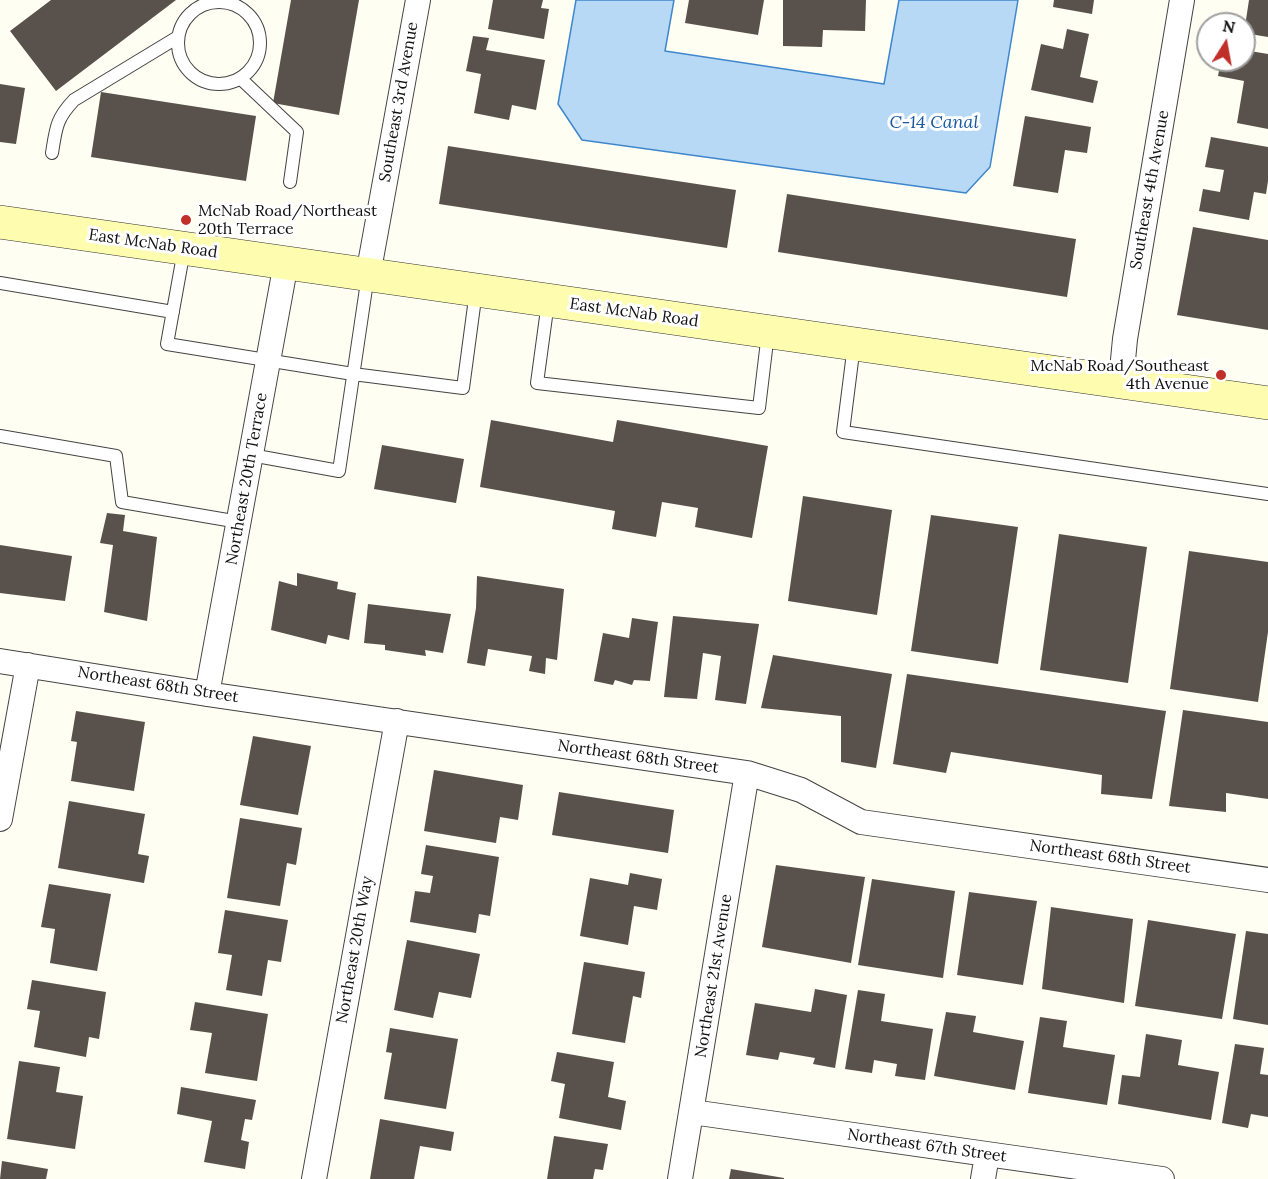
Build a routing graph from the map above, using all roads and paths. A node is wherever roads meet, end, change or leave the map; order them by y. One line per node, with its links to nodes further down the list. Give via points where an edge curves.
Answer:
1 (418, 0): 11 (street, Southeast 3rd Avenue)
2 (1182, 0): 20 (street, Southeast 4th Avenue)
3 (243, 4): 4 (lane, via 213,2 201,6 182,24); 5 (lane, via 258,28 260,42 255,63)
4 (178, 37): 5 (lane, via 182,62 201,80 214,84); 6 (lane, via 74,100 62,113)
5 (240, 78): 7 (lane, via 297,132)
6 (52, 153)
7 (290, 182)
8 (0, 222): 9 (street, East McNab Road)
9 (184, 249): 10 (street, East McNab Road); 15 (lane)
10 (286, 263): 11 (street, East McNab Road); 18 (street, Northeast 20th Terrace)
11 (368, 275): 13 (street, East McNab Road); 19 (lane)
12 (0, 283): 15 (lane)
13 (476, 290): 14 (street, East McNab Road); 19 (lane, via 463,388)
14 (548, 301): 16 (street, East McNab Road); 16 (lane, via 537,383 759,408)
15 (173, 312): 18 (lane, via 167,344)
16 (768, 332): 17 (street, East McNab Road)
17 (854, 344): 20 (street, East McNab Road); 24 (lane, via 843,432)
18 (269, 360): 19 (lane); 23 (street, Northeast 20th Terrace)
19 (354, 374): 23 (lane, via 339,471)
20 (1120, 381): 21 (street, East McNab Road)
21 (1268, 403)
22 (0, 436): 25 (lane, via 116,456 122,502)
23 (251, 455): 25 (street, Northeast 20th Terrace)
24 (1268, 494)
25 (239, 522): 28 (street, Northeast 20th Terrace)
26 (0, 661): 27 (street, Northeast 68th Street)
27 (28, 665): 28 (street, Northeast 68th Street); 31 (street)
28 (207, 693): 29 (street, Northeast 68th Street)
29 (397, 721): 30 (street, Northeast 68th Street); 35 (street, Northeast 20th Way)
30 (747, 773): 32 (street, Northeast 68th Street, via 801,790 861,822); 33 (street, Northeast 21st Avenue)
31 (0, 819)
32 (1268, 880)
33 (692, 1112): 34 (street, Northeast 67th Street); 36 (street, Northeast 21st Avenue)
34 (987, 1155): 37 (street); 38 (street, Northeast 67th Street)
35 (314, 1179)
36 (680, 1179)
37 (983, 1179)
38 (1162, 1179)

